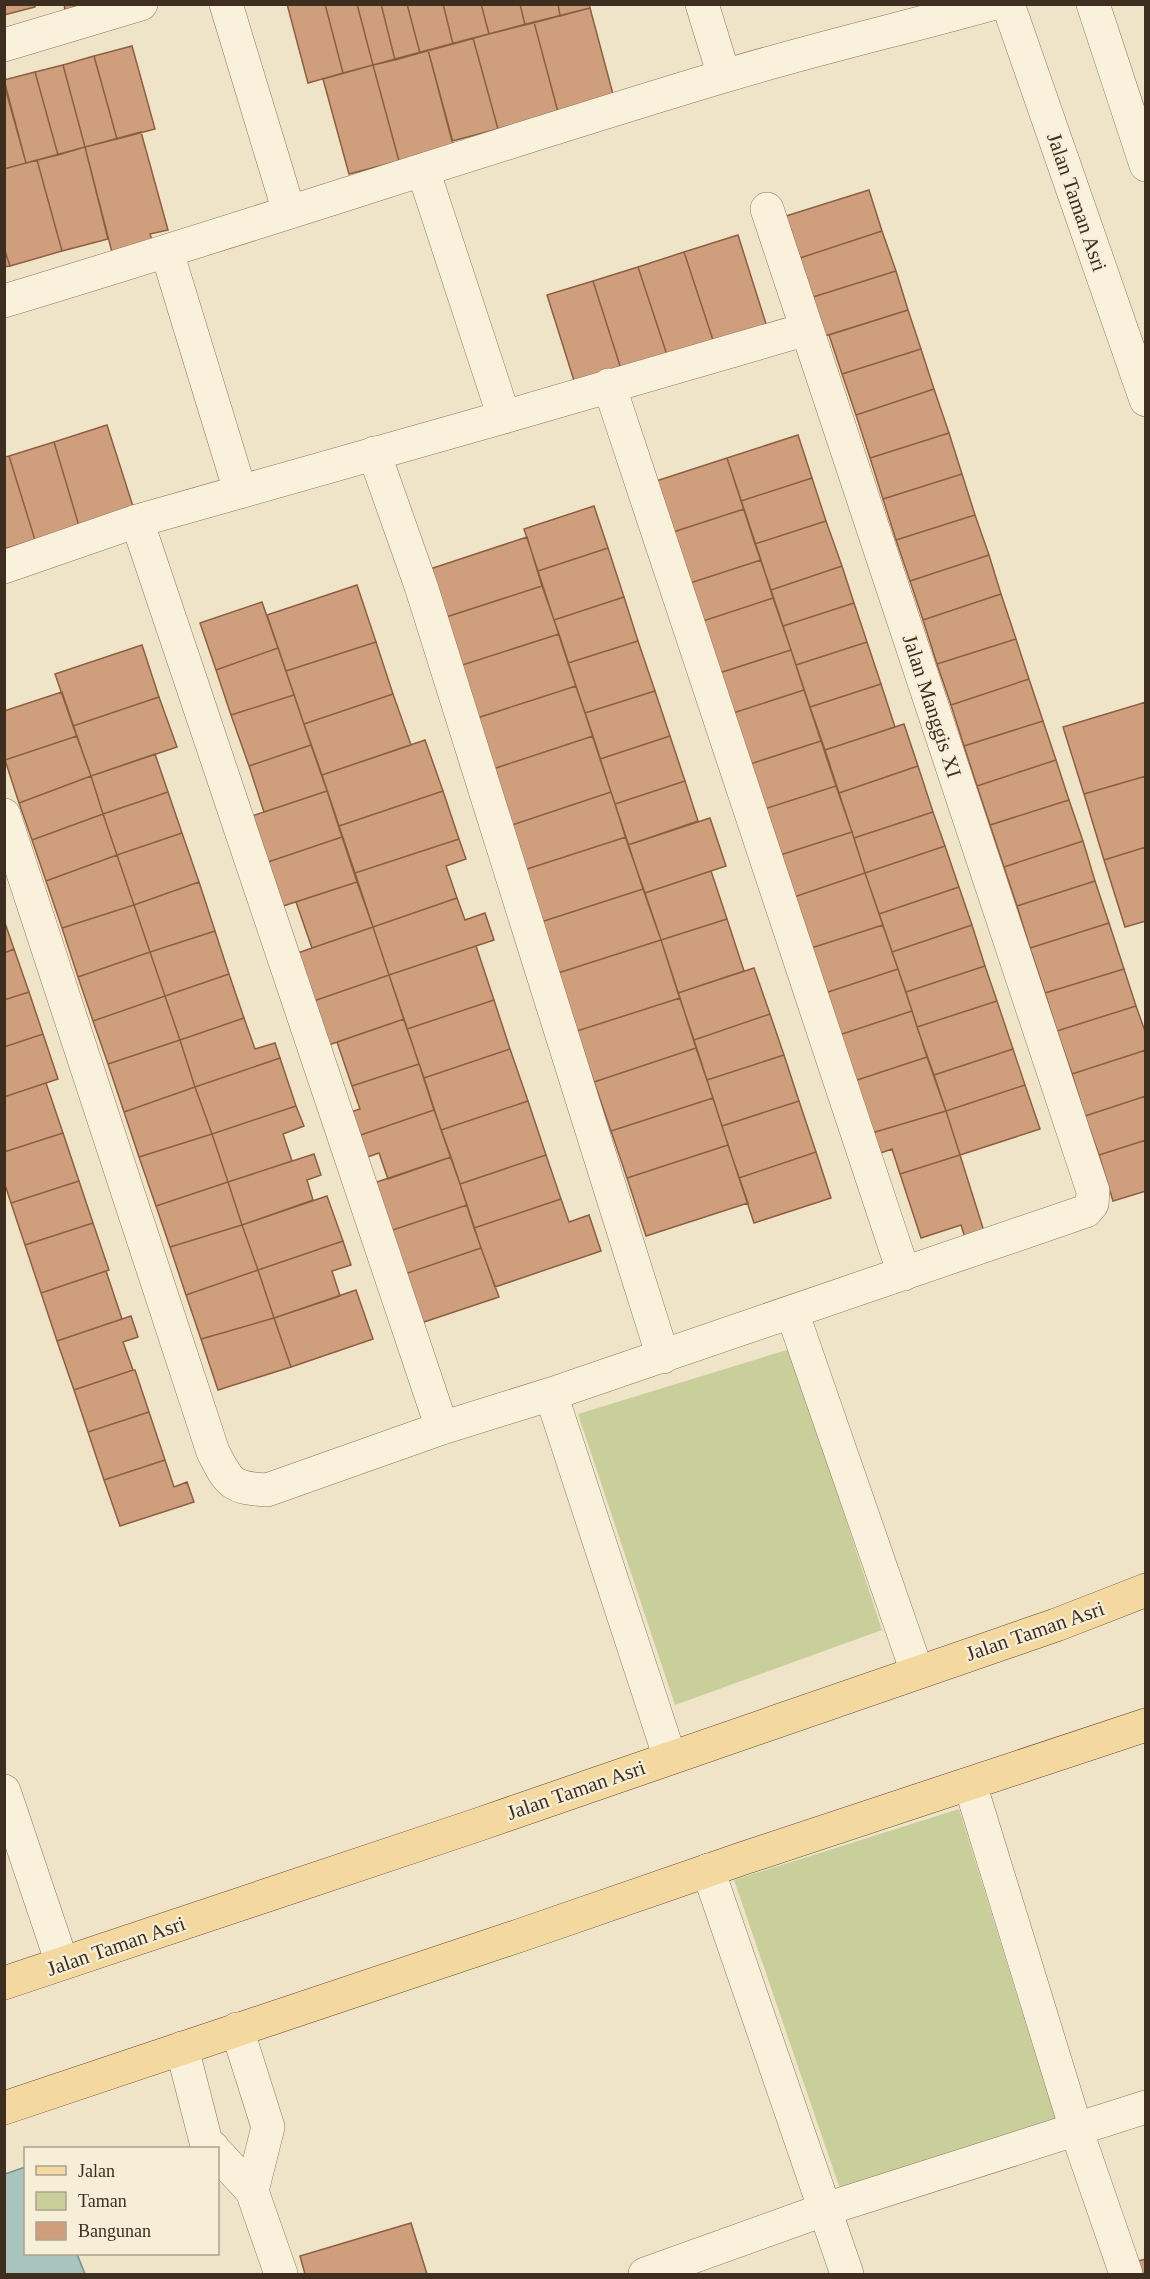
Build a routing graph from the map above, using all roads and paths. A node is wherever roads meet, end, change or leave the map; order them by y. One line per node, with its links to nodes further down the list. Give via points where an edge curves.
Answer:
1 (141, 4): 7 (street)
2 (226, 4): 13 (street)
3 (702, 4): 9 (street)
4 (991, 4): 9 (street)
5 (1008, 4): 18 (street, Jalan Taman Asri)
6 (1093, 4): 10 (street)
7 (58, 16): 8 (street)
8 (4, 45)
9 (724, 76): 11 (street)
10 (1146, 165)
11 (423, 170): 13 (street); 19 (street)
12 (767, 209): 16 (street, Jalan Manggis XI)
13 (289, 212): 14 (street)
14 (167, 252): 15 (street); 21 (street)
15 (4, 301)
16 (807, 329): 17 (street); 25 (street, Jalan Manggis XI, via 1093,1191 1092,1204 1086,1211)
17 (609, 385): 19 (street); 25 (street)
18 (1146, 400)
19 (504, 417): 20 (street)
20 (375, 453): 21 (street); 27 (street, via 425,598)
21 (240, 491): 22 (street)
22 (137, 521): 23 (street); 29 (street)
23 (4, 567)
24 (4, 815): 29 (street, via 213,1452 227,1480 246,1489 267,1490)
25 (904, 1274): 26 (street)
26 (792, 1312): 27 (street); 33 (street)
27 (663, 1357): 28 (street)
28 (551, 1394): 29 (street); 37 (street)
29 (442, 1428)
30 (1146, 1566): 32 (main road)
31 (1146, 1590): 32 (main road, Jalan Taman Asri)
32 (1056, 1626): 33 (main road, Jalan Taman Asri)
33 (917, 1672): 37 (main road, Jalan Taman Asri)
34 (1146, 1725): 36 (main road)
35 (1146, 1734): 36 (main road)
36 (1103, 1739): 38 (main road)
37 (670, 1758): 41 (main road, Jalan Taman Asri)
38 (970, 1784): 40 (main road); 47 (street)
39 (4, 1791): 41 (street)
40 (708, 1870): 43 (main road); 51 (street)
41 (63, 1963): 42 (main road, Jalan Taman Asri)
42 (6, 1977)
43 (237, 2029): 44 (main road); 50 (street, via 268,2127)
44 (182, 2048): 46 (main road); 48 (street, via 206,2142)
45 (1146, 2107): 47 (street)
46 (4, 2108)
47 (1076, 2129): 51 (street); 55 (street)
48 (212, 2147)
49 (219, 2155): 50 (street)
50 (252, 2191): 52 (street)
51 (826, 2209): 53 (street); 54 (street)
52 (281, 2274)
53 (645, 2274)
54 (848, 2274)
55 (1126, 2274)

